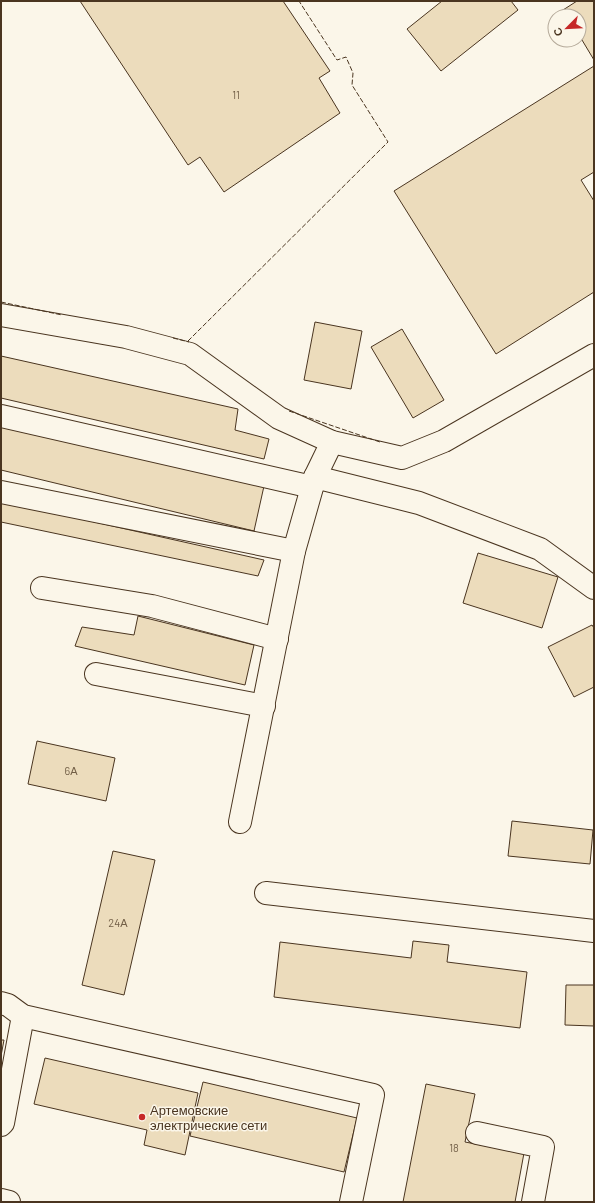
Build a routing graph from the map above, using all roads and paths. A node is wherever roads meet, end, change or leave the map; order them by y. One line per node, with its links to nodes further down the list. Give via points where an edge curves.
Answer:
1 (1, 316): 4 (street, via 126,337 190,354 279,418)
2 (594, 355): 4 (street, via 444,441 402,458)
3 (1, 416): 5 (street)
4 (332, 442): 5 (street)
5 (314, 482): 7 (street); 9 (street, via 419,503 540,549)
6 (1, 492): 7 (street)
7 (294, 551): 10 (street)
8 (42, 588): 10 (street, via 152,606)
9 (594, 588)
10 (277, 639): 12 (street)
11 (96, 674): 12 (street)
12 (264, 706): 13 (street)
13 (240, 822)
14 (266, 893): 15 (street)
15 (594, 931)
16 (1, 1003): 17 (street)
17 (24, 1016): 18 (street); 22 (street, via 373,1095)
18 (1, 1124)
19 (477, 1133): 23 (street, via 543,1147)
20 (1, 1200): 21 (street)
21 (9, 1202)
22 (351, 1202)
23 (534, 1202)

